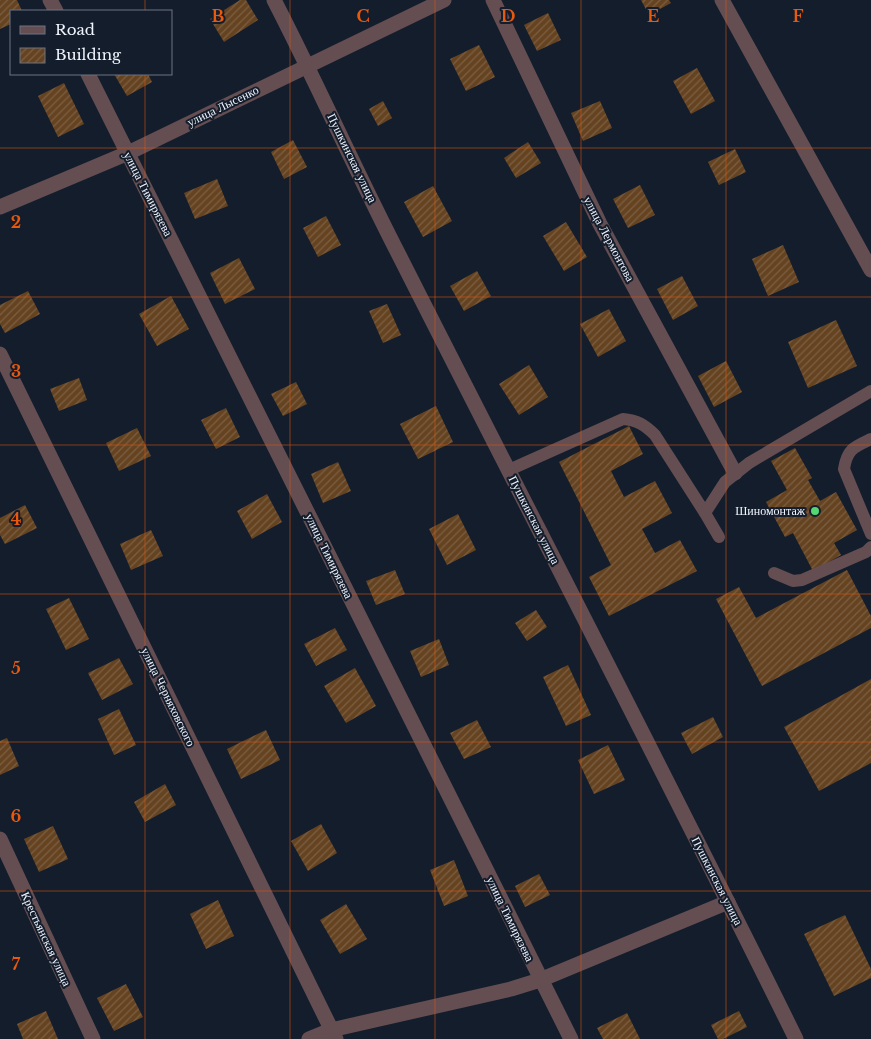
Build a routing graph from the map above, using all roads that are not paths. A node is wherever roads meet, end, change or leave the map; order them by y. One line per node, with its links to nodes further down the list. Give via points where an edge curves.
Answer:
1 (274, 0): 5 (street, Пушкинская улица)
2 (444, 0): 5 (street, улица Лысенко)
3 (493, 0): 14 (street, улица Лермонтова, via 600,224)
4 (722, 0): 9 (street)
5 (308, 65): 7 (street, улица Лысенко); 13 (street, Пушкинская улица, via 398,253)
6 (89, 75): 7 (street, улица Тимирязева)
7 (128, 153): 8 (street, улица Лысенко); 22 (street, улица Тимирязева)
8 (0, 207)
9 (871, 270)
10 (0, 354): 23 (street, улица Черняховского)
11 (871, 391): 14 (lane)
12 (871, 439): 16 (lane, via 853,447 844,469)
13 (508, 470): 15 (lane, via 623,419 634,420 655,435); 21 (street, Пушкинская улица)
14 (736, 473): 15 (lane, via 726,482)
15 (706, 513): 17 (lane)
16 (871, 534)
17 (719, 538)
18 (871, 547): 19 (lane, via 802,580 793,581)
19 (774, 573)
20 (0, 839): 24 (street, Крестьянская улица)
21 (728, 902): 22 (street); 27 (street, Пушкинская улица)
22 (540, 980): 23 (street); 26 (street, улица Тимирязева)
23 (334, 1035): 25 (street)
24 (93, 1039)
25 (309, 1039)
26 (571, 1039)
27 (796, 1039)

